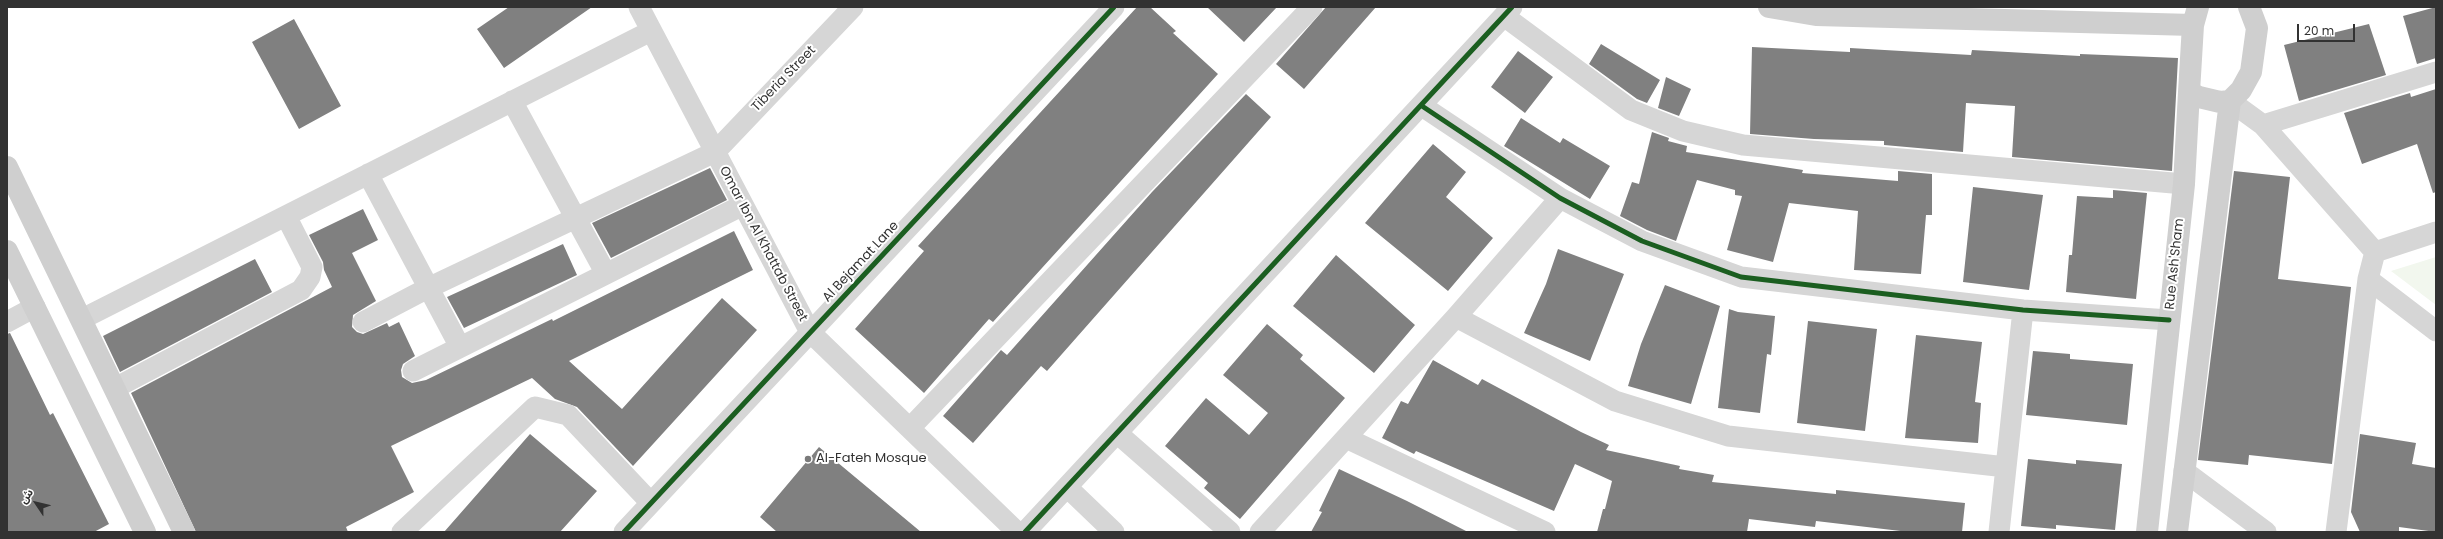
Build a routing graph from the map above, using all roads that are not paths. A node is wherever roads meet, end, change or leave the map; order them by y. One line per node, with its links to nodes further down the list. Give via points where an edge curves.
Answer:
1 (639, 7): 9 (street, Omar Ibn Al Khattab Street)
2 (853, 7): 16 (street, Tiberia Street)
3 (1114, 7): 38 (street, Al Bejamat Lane)
4 (1312, 7): 42 (street)
5 (1769, 7): 8 (main road, via 1816,15)
6 (2249, 7): 13 (main road, via 2257,28 2251,72 2241,90)
7 (1508, 11): 14 (street); 19 (street, via 1631,110 1683,131 1743,145)
8 (2196, 16): 11 (main road, Rue Ash'Sham)
9 (651, 31): 12 (street); 16 (street, Omar Ibn Al Khattab Street)
10 (2436, 72): 15 (street)
11 (2189, 92): 13 (main road, via 2209,101); 19 (main road, Rue Ash'Sham)
12 (512, 101): 18 (street); 23 (street)
13 (2230, 101): 15 (street); 46 (main road)
14 (1422, 106): 20 (street); 43 (street)
15 (2263, 125): 26 (street)
16 (715, 152): 21 (street, Omar Ibn Al Khattab Street); 23 (street)
17 (7, 167): 33 (main road)
18 (368, 174): 22 (street); 29 (street)
19 (2184, 184): 34 (main road, Rue Ash'Sham)
20 (1560, 198): 31 (street, via 1642,241 1741,277); 32 (street)
21 (743, 205): 27 (street); 38 (street, Omar Ibn Al Khattab Street)
22 (286, 216): 33 (street); 41 (street, via 312,267 310,277 301,290)
23 (576, 218): 27 (street); 29 (street)
24 (2436, 232): 26 (street)
25 (7, 251): 30 (main road)
26 (2375, 252): 28 (street)
27 (606, 274): 39 (street)
28 (2368, 279): 37 (street); 63 (street)
29 (428, 288): 36 (street); 39 (street)
30 (35, 308): 35 (street); 49 (main road)
31 (2023, 310): 34 (street); 45 (street)
32 (1456, 317): 44 (street); 45 (street, via 1615,401 1728,436)
33 (82, 319): 41 (main road)
34 (2169, 320): 60 (main road, Rue Ash'Sham)
35 (7, 322)
36 (363, 322)
37 (2436, 331)
38 (810, 332): 42 (street, Omar Ibn Al Khattab Street); 48 (street, Al Bejamat Lane)
39 (460, 347): 40 (street)
40 (413, 371)
41 (115, 388): 50 (main road)
42 (910, 428): 53 (street, Omar Ibn Al Khattab Street)
43 (1117, 434): 47 (street); 56 (street)
44 (1346, 438): 57 (street); 58 (street)
45 (2006, 467): 59 (street)
46 (2184, 471): 61 (main road); 62 (street)
47 (1067, 488): 54 (street); 55 (street)
48 (651, 503): 51 (street, via 568,415 535,407); 52 (street, Al Bejamat Lane)
49 (145, 532)
50 (184, 532)
51 (402, 532)
52 (624, 532)
53 (1017, 532)
54 (1025, 532)
55 (1114, 532)
56 (1230, 532)
57 (1260, 532)
58 (1545, 532)
59 (1999, 532)
60 (2147, 532)
61 (2177, 532)
62 (2266, 532)
63 (2336, 532)

